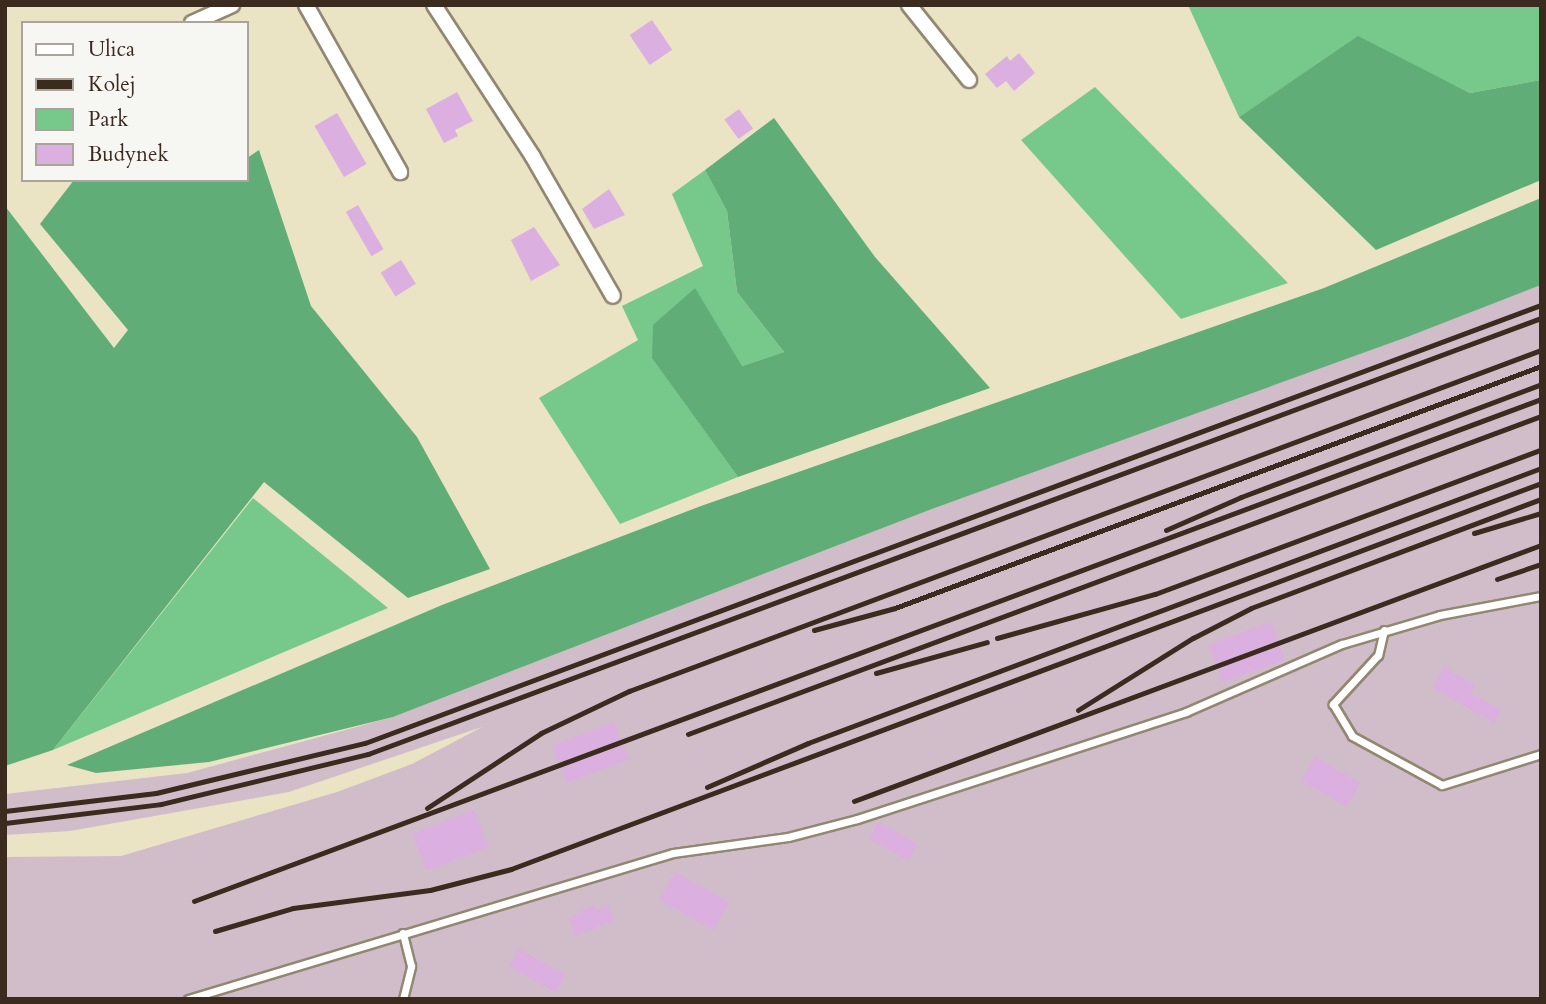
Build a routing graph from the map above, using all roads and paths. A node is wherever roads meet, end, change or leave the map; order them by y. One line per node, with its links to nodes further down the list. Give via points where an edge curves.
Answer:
1 (232, 5): 5 (street)
2 (306, 5): 7 (street)
3 (434, 5): 8 (street, via 533,157)
4 (909, 5): 6 (street)
5 (196, 21)
6 (969, 79)
7 (400, 172)
8 (613, 296)
9 (1541, 596): 10 (lane)
10 (1384, 630): 11 (lane, via 1378,654 1333,704 1352,736 1442,785); 12 (lane, via 1186,712 857,819 788,837 673,853)
11 (1541, 754)
12 (403, 933): 13 (lane); 14 (lane, via 411,966)
13 (188, 999)
14 (403, 999)

